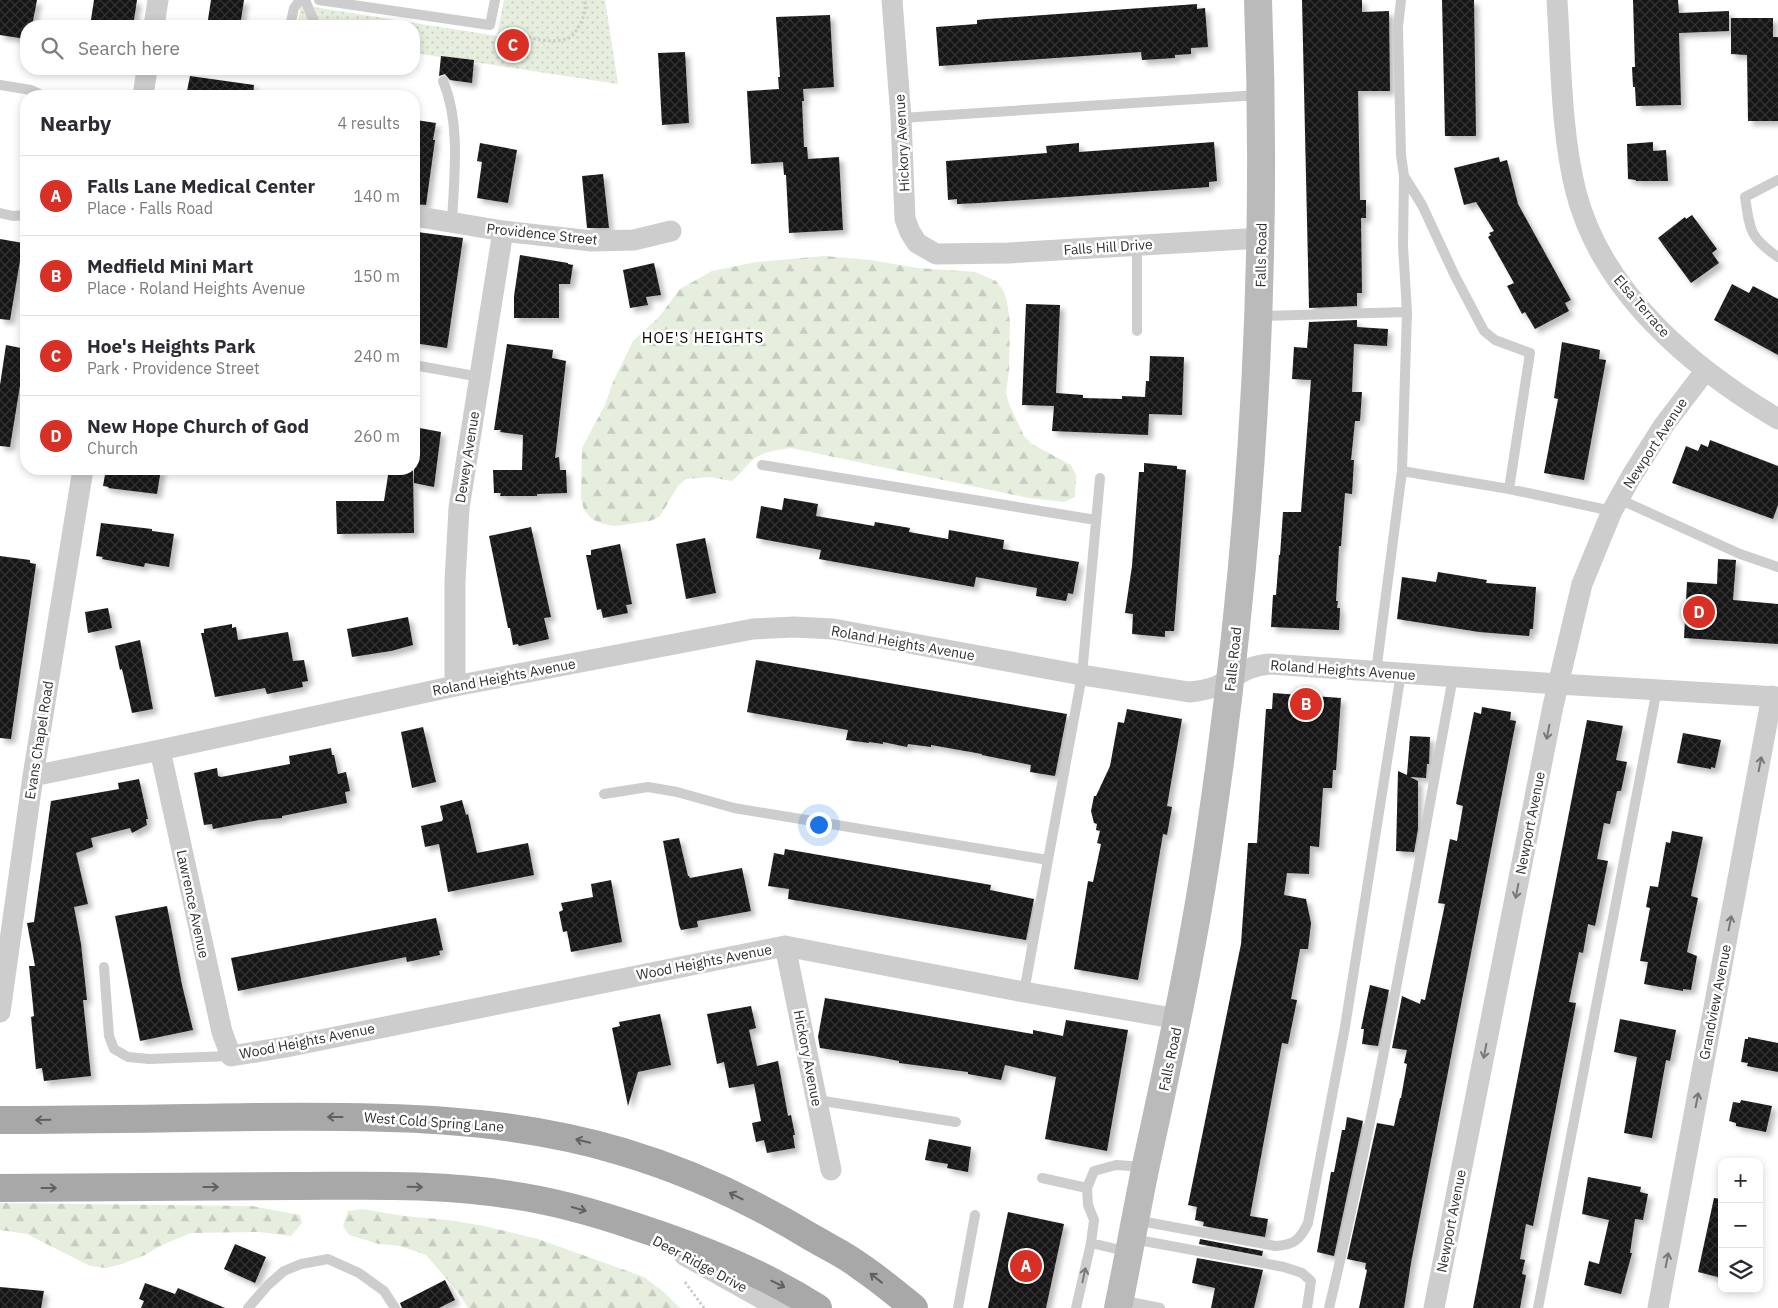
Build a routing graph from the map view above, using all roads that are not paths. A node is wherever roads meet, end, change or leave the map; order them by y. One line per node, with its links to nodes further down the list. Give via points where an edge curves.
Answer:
1 (158, 0): 10 (street)
2 (300, 0): 11 (lane)
3 (305, 0): 12 (lane)
4 (319, 0): 5 (lane, via 490,25)
5 (495, 0)
6 (892, 0): 19 (street, Hickory Avenue)
7 (1258, 0): 18 (main road, Falls Road)
8 (1401, 0): 20 (lane, via 1398,27)
9 (1557, 0): 36 (street, Elsa Terrace, via 1570,161 1586,224 1622,287 1647,316)
10 (155, 20)
11 (291, 20)
12 (313, 20)
13 (146, 75): 17 (street)
14 (443, 81): 25 (lane, via 453,118)
15 (0, 84): 16 (lane)
16 (32, 90)
17 (144, 90)
18 (1262, 94): 19 (lane); 28 (main road, Falls Road)
19 (901, 118): 30 (street, Hickory Avenue, via 905,219 910,232 917,243 936,254)
20 (1404, 176): 32 (lane, via 1403,246); 43 (lane, via 1422,205 1484,331 1495,340 1530,353)
21 (1778, 180): 31 (lane, via 1745,197 1755,238)
22 (0, 213): 23 (lane)
23 (20, 215)
24 (420, 217): 25 (street, Providence Street)
25 (452, 222): 26 (street, Providence Street)
26 (504, 231): 27 (street, Providence Street, via 592,241 634,240); 37 (street, Dewey Avenue)
27 (671, 231)
28 (1262, 238): 29 (street, Falls Hill Drive); 33 (main road, Falls Road)
29 (1137, 245): 30 (street, Falls Hill Drive); 34 (lane)
30 (954, 254)
31 (1778, 257)
32 (1407, 312): 33 (lane); 40 (lane)
33 (1260, 316): 50 (main road, Falls Road, via 1251,481)
34 (1137, 331)
35 (420, 366): 37 (lane)
36 (1706, 370): 38 (street, Elsa Terrace); 44 (street, Newport Avenue, via 1664,425)
37 (480, 377): 53 (street, Dewey Avenue, via 458,508)
38 (1778, 419)
39 (762, 465): 45 (lane)
40 (1402, 471): 43 (lane); 47 (lane)
41 (82, 475): 57 (street, Evans Chapel Road)
42 (1100, 478): 45 (lane)
43 (1509, 489): 44 (lane)
44 (1616, 505): 46 (lane); 52 (street, Newport Avenue, via 1582,584)
45 (1096, 520): 49 (lane)
46 (1778, 566)
47 (1376, 672): 48 (street, Roland Heights Avenue); 50 (street, Roland Heights Avenue, via 1268,664 1256,665)
48 (1401, 673): 51 (street, Roland Heights Avenue); 76 (lane, via 1345,1027 1308,1224 1301,1237 1275,1246)
49 (1082, 675): 50 (street, Roland Heights Avenue, via 1189,692 1218,686); 53 (street, Roland Heights Avenue, via 833,629 794,626 753,629); 59 (lane)
50 (1231, 677): 64 (main road, Falls Road, via 1210,834)
51 (1453, 677): 52 (street, Roland Heights Avenue); 88 (lane, via 1381,1069)
52 (1558, 684): 54 (street, Roland Heights Avenue); 89 (street, Newport Avenue, one-way to 89)
53 (455, 686): 56 (street, Roland Heights Avenue)
54 (1657, 690): 55 (street, Roland Heights Avenue); 90 (lane)
55 (1775, 696): 91 (street, Grandview Avenue, one-way to 55)
56 (160, 750): 57 (street, Roland Heights Avenue); 65 (street, Lawrence Avenue, via 222,1032)
57 (33, 776): 63 (street, Evans Chapel Road)
58 (604, 794): 59 (lane, via 648,787 734,808)
59 (1048, 860): 62 (lane)
60 (786, 946): 62 (street, Wood Heights Avenue); 65 (street, Wood Heights Avenue); 66 (street, Hickory Avenue)
61 (104, 966): 65 (lane, via 108,1036 114,1049 128,1057 149,1059)
62 (1024, 992): 64 (street, Wood Heights Avenue)
63 (0, 1012)
64 (1178, 1019): 69 (main road, Falls Road)
65 (231, 1056)
66 (817, 1100): 68 (lane); 70 (street, Hickory Avenue)
67 (0, 1120): 84 (main road, West Cold Spring Lane, one-way to 67, via 860,1266 784,1220 716,1185 622,1151 543,1132 456,1120 343,1116)
68 (956, 1122)
69 (1146, 1167): 73 (lane, via 1116,1165 1094,1171); 76 (main road, Falls Road)
70 (831, 1170)
71 (1042, 1178): 73 (lane)
72 (0, 1188): 75 (main road, one-way to 75, via 445,1187 510,1194)
73 (1087, 1188): 77 (lane, via 1088,1205 1094,1220)
74 (976, 1215): 79 (lane)
75 (620, 1221): 82 (street, Deer Ridge Drive); 83 (main road, one-way to 83, via 684,1242 735,1264 787,1288)
76 (1132, 1237): 77 (lane); 78 (main road, Falls Road); 87 (lane, via 1302,1273 1311,1281)
77 (1091, 1243): 85 (lane, one-way to 77)
78 (1118, 1304): 86 (lane)
79 (959, 1307)
80 (248, 1308): 81 (lane, via 284,1271 328,1259 359,1273 384,1291)
81 (395, 1308)
82 (779, 1308)
83 (818, 1308)
84 (914, 1308)
85 (1076, 1308)
86 (1160, 1308)
87 (1307, 1308)
88 (1329, 1308)
89 (1434, 1308)
90 (1538, 1308)
91 (1658, 1308)

